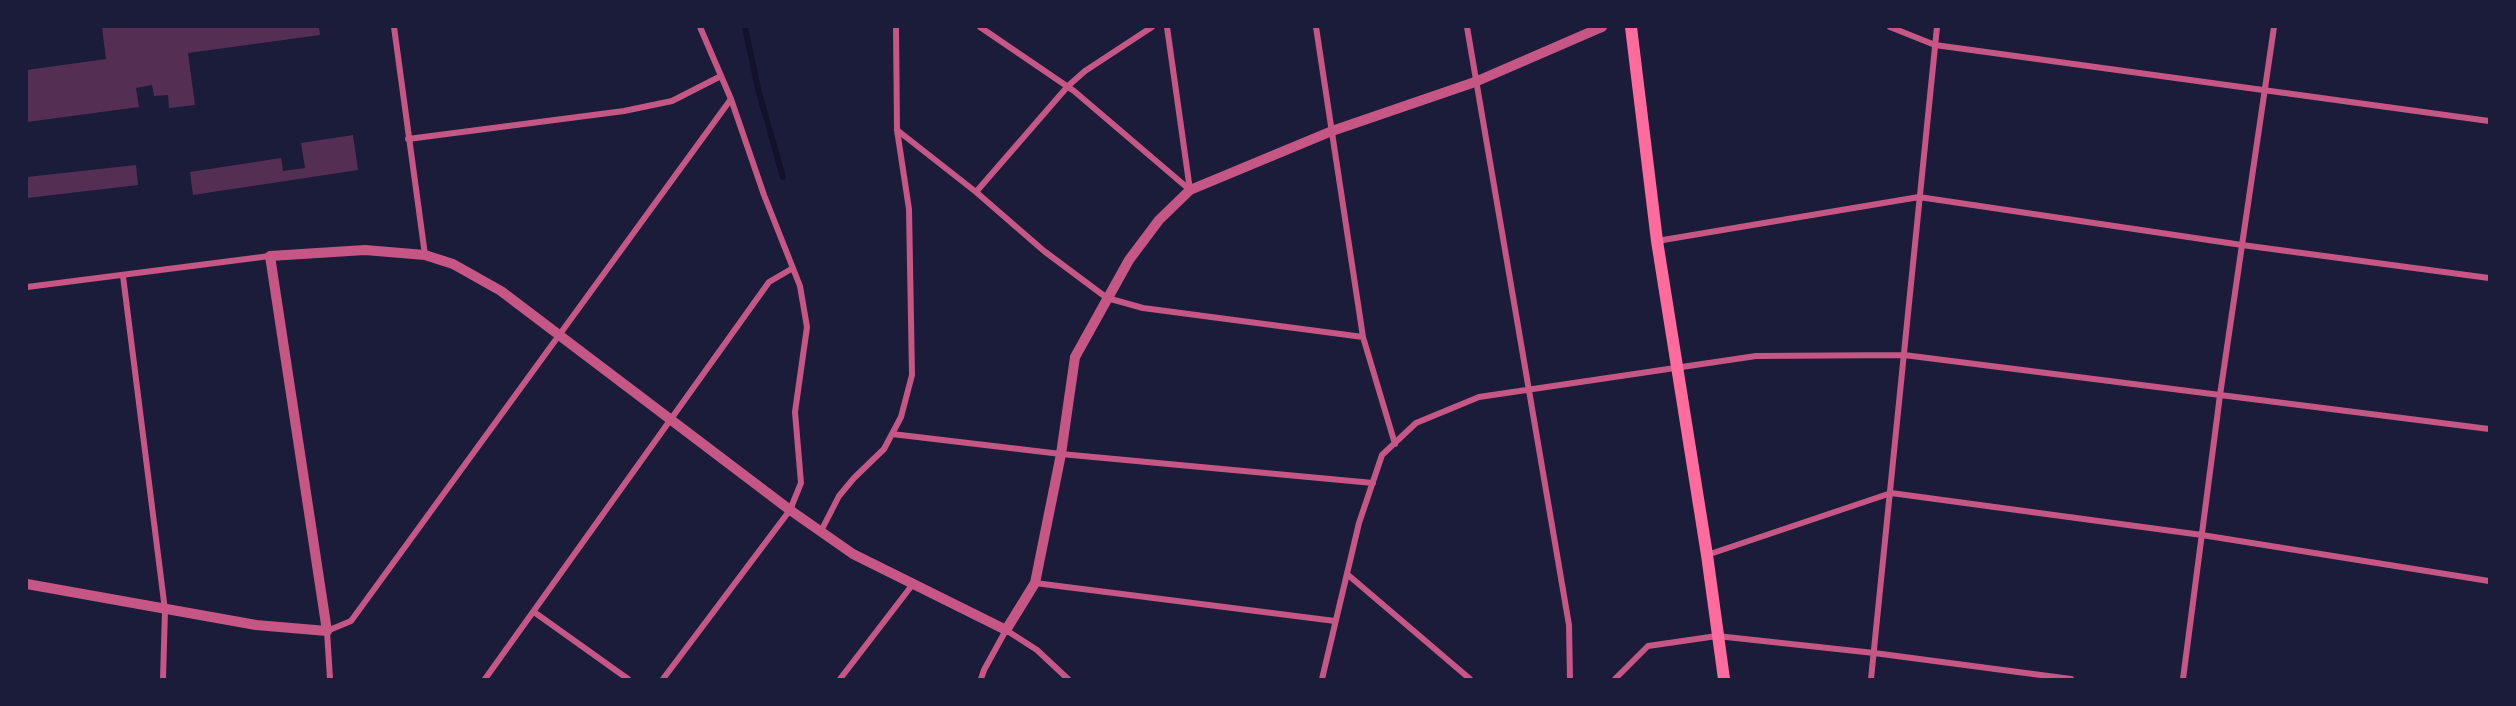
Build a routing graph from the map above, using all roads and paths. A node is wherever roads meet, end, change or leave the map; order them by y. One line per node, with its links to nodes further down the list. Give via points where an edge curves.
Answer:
1 (394, 27): 23 (street)
2 (700, 27): 15 (street)
3 (896, 27): 21 (street)
4 (980, 27): 17 (street)
5 (1152, 27): 17 (street)
6 (1167, 27): 24 (street)
7 (1316, 27): 22 (street)
8 (1467, 27): 16 (street)
9 (1602, 27): 16 (street)
10 (1631, 27): 27 (main road)
11 (1890, 27): 14 (street)
12 (1937, 27): 14 (street)
13 (2274, 27): 18 (street)
14 (1935, 45): 18 (street); 26 (street)
15 (721, 76): 19 (street); 23 (street, via 672,101 624,111)
16 (1475, 82): 22 (street); 40 (street)
17 (1068, 86): 24 (street); 25 (street)
18 (2265, 89): 20 (street); 28 (street)
19 (731, 99): 31 (street); 36 (street)
20 (2489, 121)
21 (897, 130): 25 (street); 44 (street, via 909,209 912,375 901,417)
22 (1332, 131): 24 (street); 37 (street)
23 (408, 139): 29 (street)
24 (1190, 190): 35 (street, via 1159,220)
25 (976, 192): 35 (street, via 1044,251)
26 (1920, 198): 27 (street); 28 (street); 38 (street)
27 (1657, 241): 39 (main road)
28 (2242, 246): 33 (street); 41 (street)
29 (425, 255): 30 (street, via 365,250); 36 (street, via 453,264 501,291)
30 (270, 256): 32 (street); 62 (street)
31 (793, 268): 42 (street, via 769,282); 49 (street, via 807,327 795,412 801,483)
32 (123, 276): 34 (street); 58 (street)
33 (2489, 278)
34 (27, 287)
35 (1107, 298): 37 (street, via 1143,308); 46 (street, via 1075,357)
36 (559, 334): 42 (street); 62 (street, via 351,621)
37 (1363, 337): 45 (street)
38 (1904, 356): 39 (street, via 1756,356); 41 (street); 48 (street)
39 (1677, 368): 40 (street); 52 (main road)
40 (1528, 390): 45 (street, via 1479,397 1416,423); 75 (street, via 1569,625)
41 (2220, 395): 43 (street); 51 (street)
42 (672, 420): 49 (street); 59 (street)
43 (2489, 429)
44 (892, 434): 46 (street); 50 (street, via 884,449 839,496)
45 (1395, 444): 47 (street, via 1382,455)
46 (1061, 454): 47 (street); 55 (street)
47 (1373, 483): 53 (street)
48 (1891, 493): 51 (street); 52 (street); 64 (street)
49 (790, 510): 50 (street); 69 (street)
50 (821, 531): 57 (street, via 853,554)
51 (2202, 535): 54 (street); 80 (street)
52 (1707, 555): 63 (main road)
53 (1347, 574): 60 (street); 74 (street)
54 (2489, 581)
55 (1035, 583): 60 (street); 61 (street)
56 (27, 584): 58 (street)
57 (913, 584): 61 (street); 70 (street)
58 (165, 609): 62 (street, via 256,625); 65 (street)
59 (534, 612): 67 (street); 68 (street)
60 (1335, 621): 73 (street)
61 (1006, 630): 71 (street); 72 (street, via 1037,650)
62 (327, 632): 66 (street)
63 (1717, 636): 64 (street); 76 (street, via 1648,646); 77 (main road)
64 (1874, 653): 78 (street); 79 (street)
65 (163, 679)
66 (330, 679)
67 (485, 679)
68 (628, 679)
69 (663, 679)
70 (840, 679)
71 (981, 679)
72 (1068, 679)
73 (1322, 679)
74 (1470, 679)
75 (1570, 679)
76 (1615, 679)
77 (1724, 679)
78 (1871, 679)
79 (2071, 679)
80 (2183, 679)

